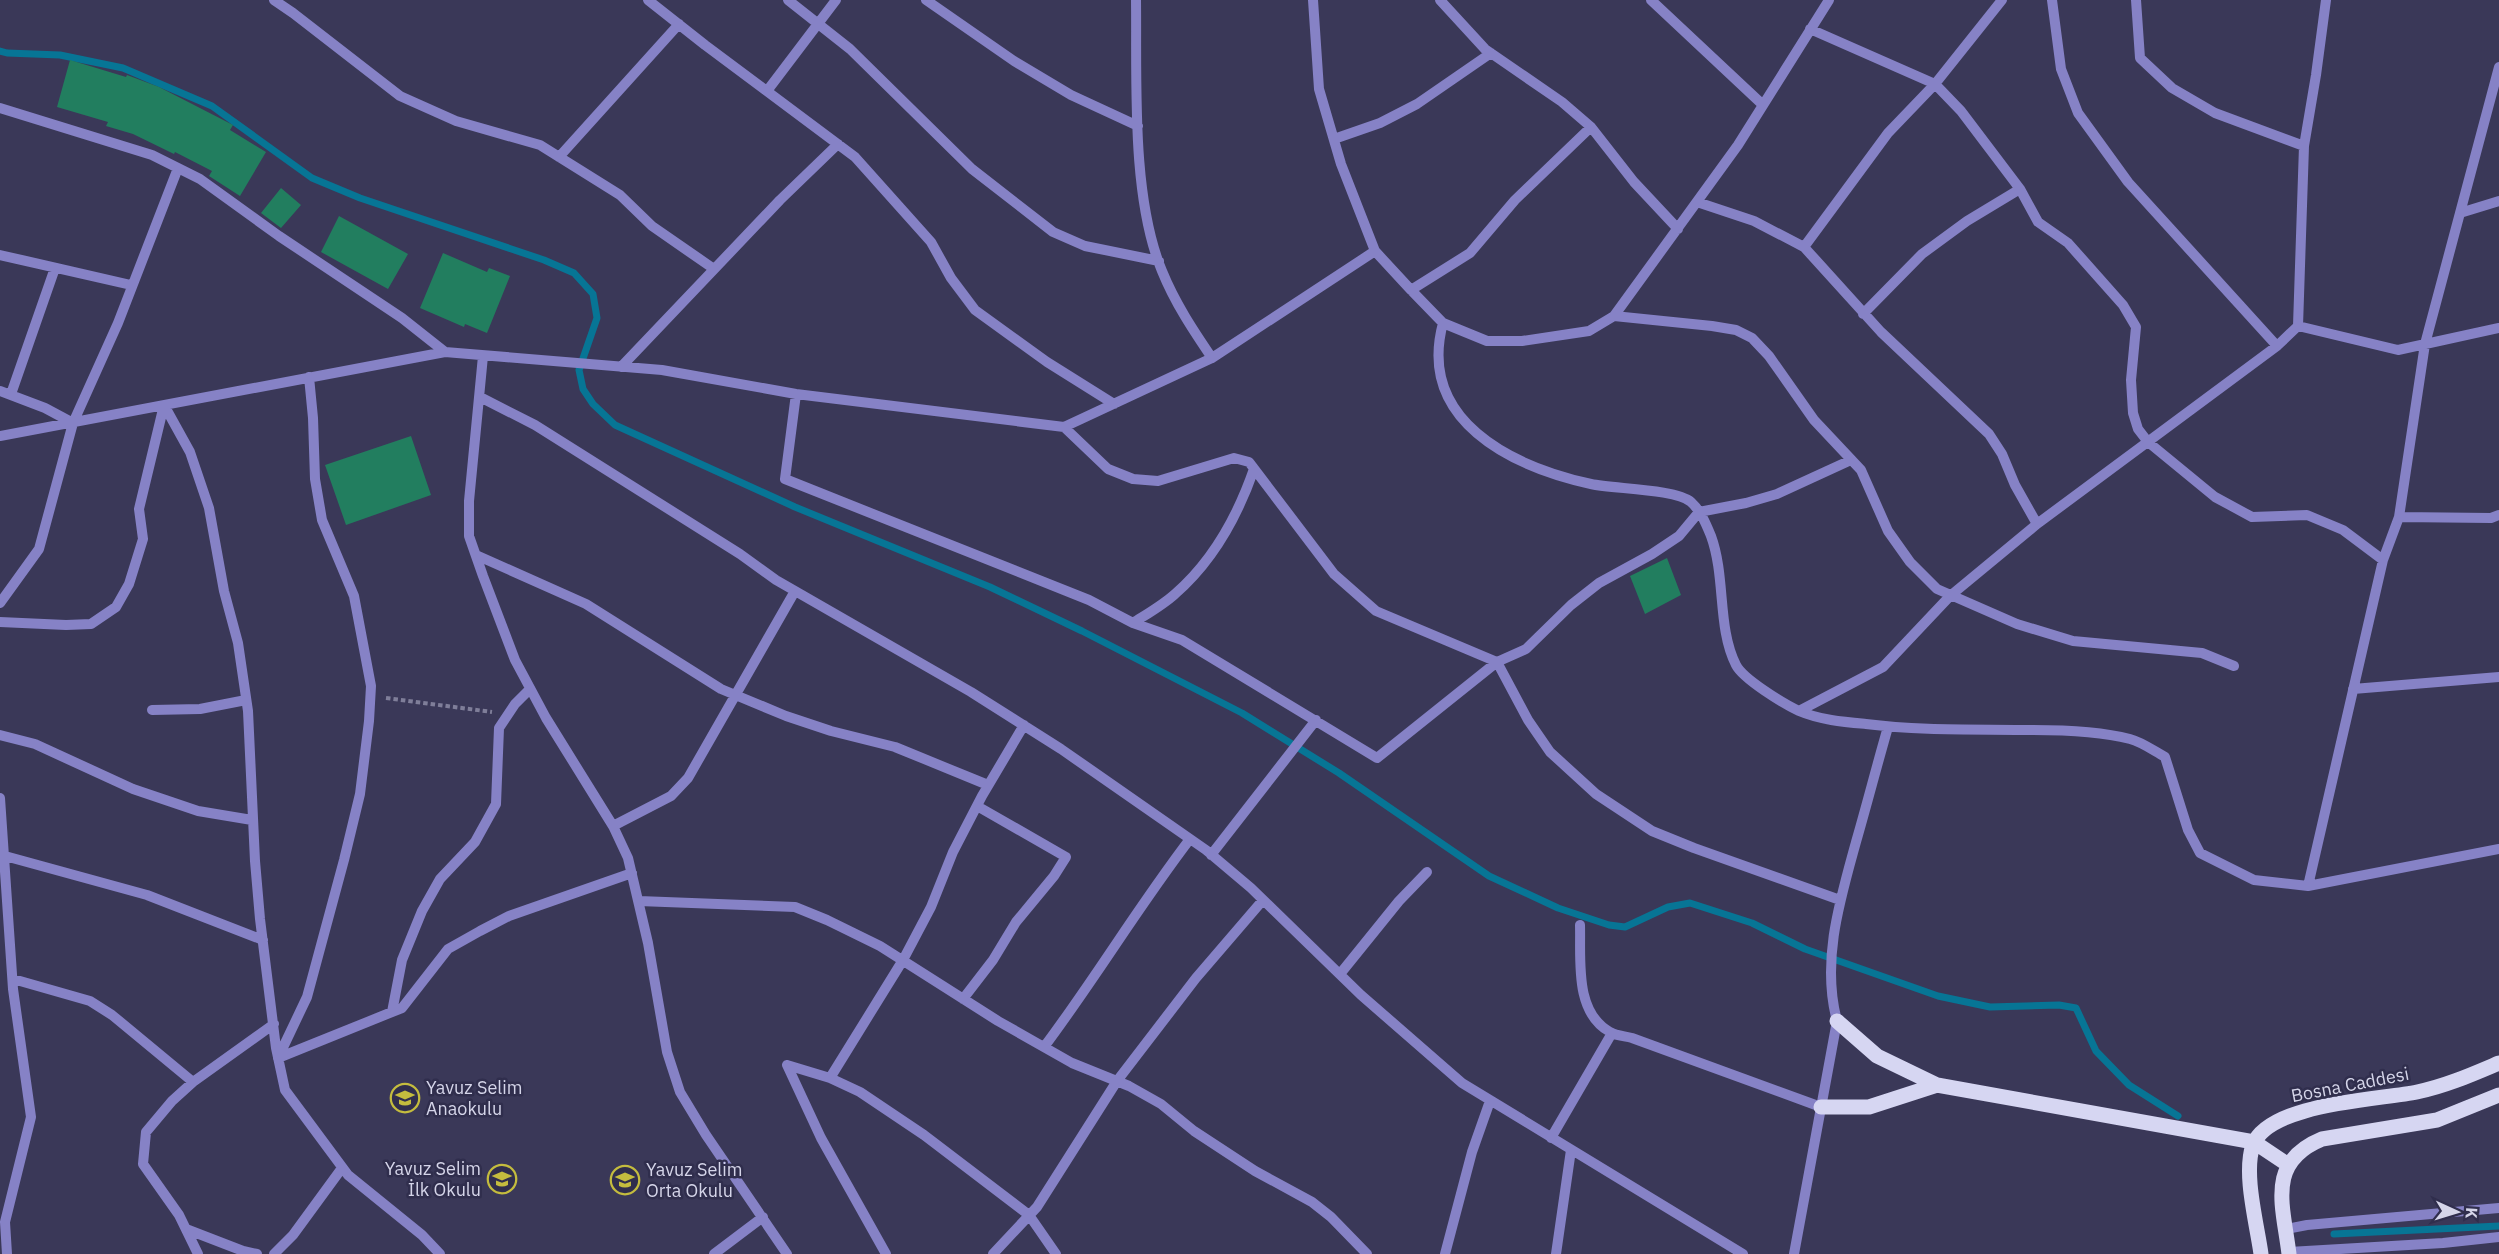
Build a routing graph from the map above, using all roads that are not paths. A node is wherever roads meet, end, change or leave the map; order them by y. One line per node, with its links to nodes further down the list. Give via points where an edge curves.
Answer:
1 (274, 0): 29 (street, via 400,96 456,121 540,146)
2 (648, 0): 16 (street)
3 (788, 0): 15 (street)
4 (836, 0): 15 (street)
5 (926, 0): 24 (street, via 1071,95)
6 (1136, 0): 24 (street)
7 (1313, 0): 26 (street, via 1319,89)
8 (1440, 0): 18 (street)
9 (1651, 0): 22 (street)
10 (1829, 0): 17 (street)
11 (2002, 0): 20 (street)
12 (2052, 0): 50 (street, via 2061,69 2078,113 2128,182)
13 (2136, 0): 28 (street, via 2140,58 2172,88 2215,113)
14 (2326, 0): 28 (street)
15 (817, 23): 21 (street); 39 (street, via 858,56 972,169 1053,232 1085,246)
16 (679, 24): 21 (street); 29 (street)
17 (1810, 30): 20 (street); 22 (street)
18 (1491, 53): 25 (street); 26 (street, via 1417,104 1380,123)
19 (2499, 67): 34 (street)
20 (1935, 84): 31 (street, via 1961,111); 36 (street, via 1888,133)
21 (767, 91): 27 (street)
22 (1763, 105): 33 (street)
23 (0, 108): 30 (street, via 142,151)
24 (1138, 126): 39 (street, via 1142,183)
25 (1591, 127): 35 (street); 43 (street, via 1515,200 1470,253)
26 (1334, 139): 37 (street)
27 (838, 144): 41 (street); 59 (street, via 855,157 931,242 975,310)
28 (2304, 146): 47 (street)
29 (559, 157): 41 (street, via 620,195 652,226)
30 (178, 168): 42 (street); 51 (street, via 201,179)
31 (2020, 189): 44 (street, via 1922,254); 64 (street, via 2038,222 2068,243 2123,305 2136,327 2131,380 2133,412 2138,429)
32 (2499, 201): 34 (street)
33 (1697, 202): 35 (street); 36 (street, via 1754,221)
34 (2460, 213): 49 (street)
35 (1678, 229): 45 (street)
36 (1804, 246): 44 (street)
37 (1375, 251): 43 (street); 53 (street)
38 (0, 255): 40 (street)
39 (1159, 261): 53 (street, via 1182,313)
40 (55, 268): 42 (street); 56 (street)
41 (714, 268): 54 (street)
42 (131, 285): 61 (street)
43 (1411, 290): 46 (street)
44 (1863, 314): 70 (street, via 1989,435)
45 (1614, 316): 46 (street, via 1589,331 1522,341 1487,341); 65 (street, via 1712,326 1736,330 1752,338 1814,420)
46 (1443, 322): 67 (street, via 1438,373 1450,405 1487,442 1537,469 1592,484 1667,494 1690,501)
47 (2298, 326): 49 (street, via 2398,350); 50 (street)
48 (2499, 328): 49 (street)
49 (2425, 344): 69 (street)
50 (2277, 346): 64 (street)
51 (445, 352): 52 (street); 55 (street)
52 (483, 356): 54 (street); 58 (street)
53 (1212, 358): 59 (street)
54 (621, 367): 57 (street, via 662,370)
55 (309, 377): 60 (street); 117 (street, via 315,479 322,520 354,596 371,686 360,794 344,860 307,997)
56 (5, 392): 61 (street)
57 (796, 394): 62 (street); 77 (street, via 785,479 1089,600)
58 (480, 397): 71 (street, via 469,501 469,536); 73 (street, via 535,425)
59 (1114, 404): 62 (street)
60 (164, 405): 61 (street); 76 (street, via 139,509 143,539 129,584 116,607 90,624); 84 (street, via 190,452 209,508)
61 (73, 423): 63 (street); 75 (street, via 39,549)
62 (1064, 427): 66 (street, via 1108,469 1133,479 1158,481 1234,458 1249,462)
63 (0, 436)
64 (2148, 442): 70 (street); 72 (street, via 2215,497 2252,517 2307,515 2343,530)
65 (1851, 460): 67 (street, via 1777,494); 74 (street, via 1861,470 1888,531 1910,562 1937,589)
66 (1254, 469): 77 (street, via 1242,503 1203,564 1176,594); 78 (street, via 1334,574 1376,611)
67 (1699, 512): 78 (street, via 1679,536 1599,583 1571,604 1526,649); 86 (street, via 1716,550 1727,641 1737,667 1766,692)
68 (2499, 515): 69 (street)
69 (2399, 517): 72 (street)
70 (2037, 524): 74 (street)
71 (476, 555): 81 (street, via 515,660); 83 (street, via 586,604)
72 (2383, 560): 82 (street)
73 (795, 591): 83 (street); 88 (street)
74 (1950, 596): 79 (street, via 2016,624 2073,641 2202,653); 86 (street, via 1883,667)
75 (0, 603)
76 (0, 622)
77 (1133, 623): 87 (street, via 1182,640)
78 (1497, 662): 87 (street, via 1377,758); 104 (street, via 1550,752 1596,794 1652,831)
79 (2234, 666)
80 (2499, 677): 82 (street)
81 (530, 689): 95 (street); 112 (street, via 499,728 496,804 475,842 440,879 422,911 402,960)
82 (2353, 689): 102 (street)
83 (734, 694): 91 (street, via 819,727 895,747); 95 (street, via 688,778 671,796)
84 (246, 700): 85 (street, via 200,709); 94 (street)
85 (152, 710)
86 (1799, 711): 89 (street)
87 (1316, 720): 98 (street)
88 (1024, 726): 91 (street); 96 (street)
89 (1888, 727): 102 (street, via 2073,731 2132,739 2165,757 2188,830 2200,853 2254,880); 104 (street)
90 (0, 735): 94 (street, via 35,744 198,811)
91 (988, 785): 93 (street)
92 (0, 798): 99 (street)
93 (977, 806): 108 (street); 111 (street, via 1066,857)
94 (252, 820): 107 (street)
95 (613, 826): 101 (street)
96 (1190, 839): 98 (street); 116 (street)
97 (2499, 849): 102 (street)
98 (1211, 855): 103 (street)
99 (5, 856): 107 (street, via 147,895); 110 (street)
100 (1427, 872): 109 (street)
101 (632, 873): 105 (street); 112 (street, via 509,916 448,949 402,1008)
102 (2308, 886)
103 (1263, 900): 109 (street); 120 (street, via 1196,978)
104 (1840, 900): 113 (street, via 1832,941 1831,997)
105 (639, 901): 108 (street, via 795,907); 133 (street, via 667,1052 680,1092)
106 (1580, 926): 115 (street, via 1582,994 1599,1024)
107 (263, 940): 114 (street)
108 (903, 960): 111 (street); 119 (street)
109 (1340, 974): 124 (street, via 1462,1083)
110 (13, 979): 121 (street, via 90,1001); 138 (street, via 31,1118 5,1222)
111 (963, 999): 116 (street)
112 (392, 1012): 117 (street)
113 (1837, 1021): 122 (main road, via 1877,1056); 125 (street)
114 (274, 1024): 117 (street); 121 (street)
115 (1612, 1034): 125 (street); 126 (street)
116 (1044, 1047): 120 (street, via 1093,1073)
117 (278, 1058): 130 (street, via 285,1090)
118 (2499, 1063): 127 (main road, Bosna Caddesi, via 2418,1092 2291,1115 2275,1122)
119 (830, 1078): 132 (street, via 860,1092 924,1135); 145 (street, via 787,1065 821,1138)
120 (1118, 1081): 132 (street); 148 (street, via 1161,1104 1255,1171 1312,1202)
121 (193, 1082): 134 (street, via 146,1132 143,1164)
122 (1937, 1085): 125 (main road, via 1869,1107); 127 (main road)
123 (2499, 1095): 129 (main road, via 2437,1120 2322,1139 2308,1144)
124 (1490, 1101): 126 (street); 149 (street)
125 (1821, 1107): 152 (street)
126 (1551, 1138): 128 (street)
127 (2254, 1142): 129 (main road); 153 (main road, via 2250,1173)
128 (1571, 1150): 150 (street); 151 (street)
129 (2287, 1164): 135 (main road, via 2282,1191)
130 (342, 1168): 141 (street, via 293,1235); 142 (street)
131 (2499, 1208): 135 (street)
132 (1029, 1215): 146 (street); 147 (street)
133 (762, 1217): 143 (street); 144 (street)
134 (186, 1229): 139 (street); 140 (street)
135 (2286, 1229): 137 (main road)
136 (2499, 1237): 137 (street)
137 (2289, 1253)
138 (7, 1254)
139 (198, 1254)
140 (257, 1254)
141 (274, 1254)
142 (440, 1254)
143 (714, 1254)
144 (787, 1254)
145 (886, 1254)
146 (993, 1254)
147 (1056, 1254)
148 (1367, 1254)
149 (1445, 1254)
150 (1556, 1254)
151 (1743, 1254)
152 (1794, 1254)
153 (2261, 1254)

